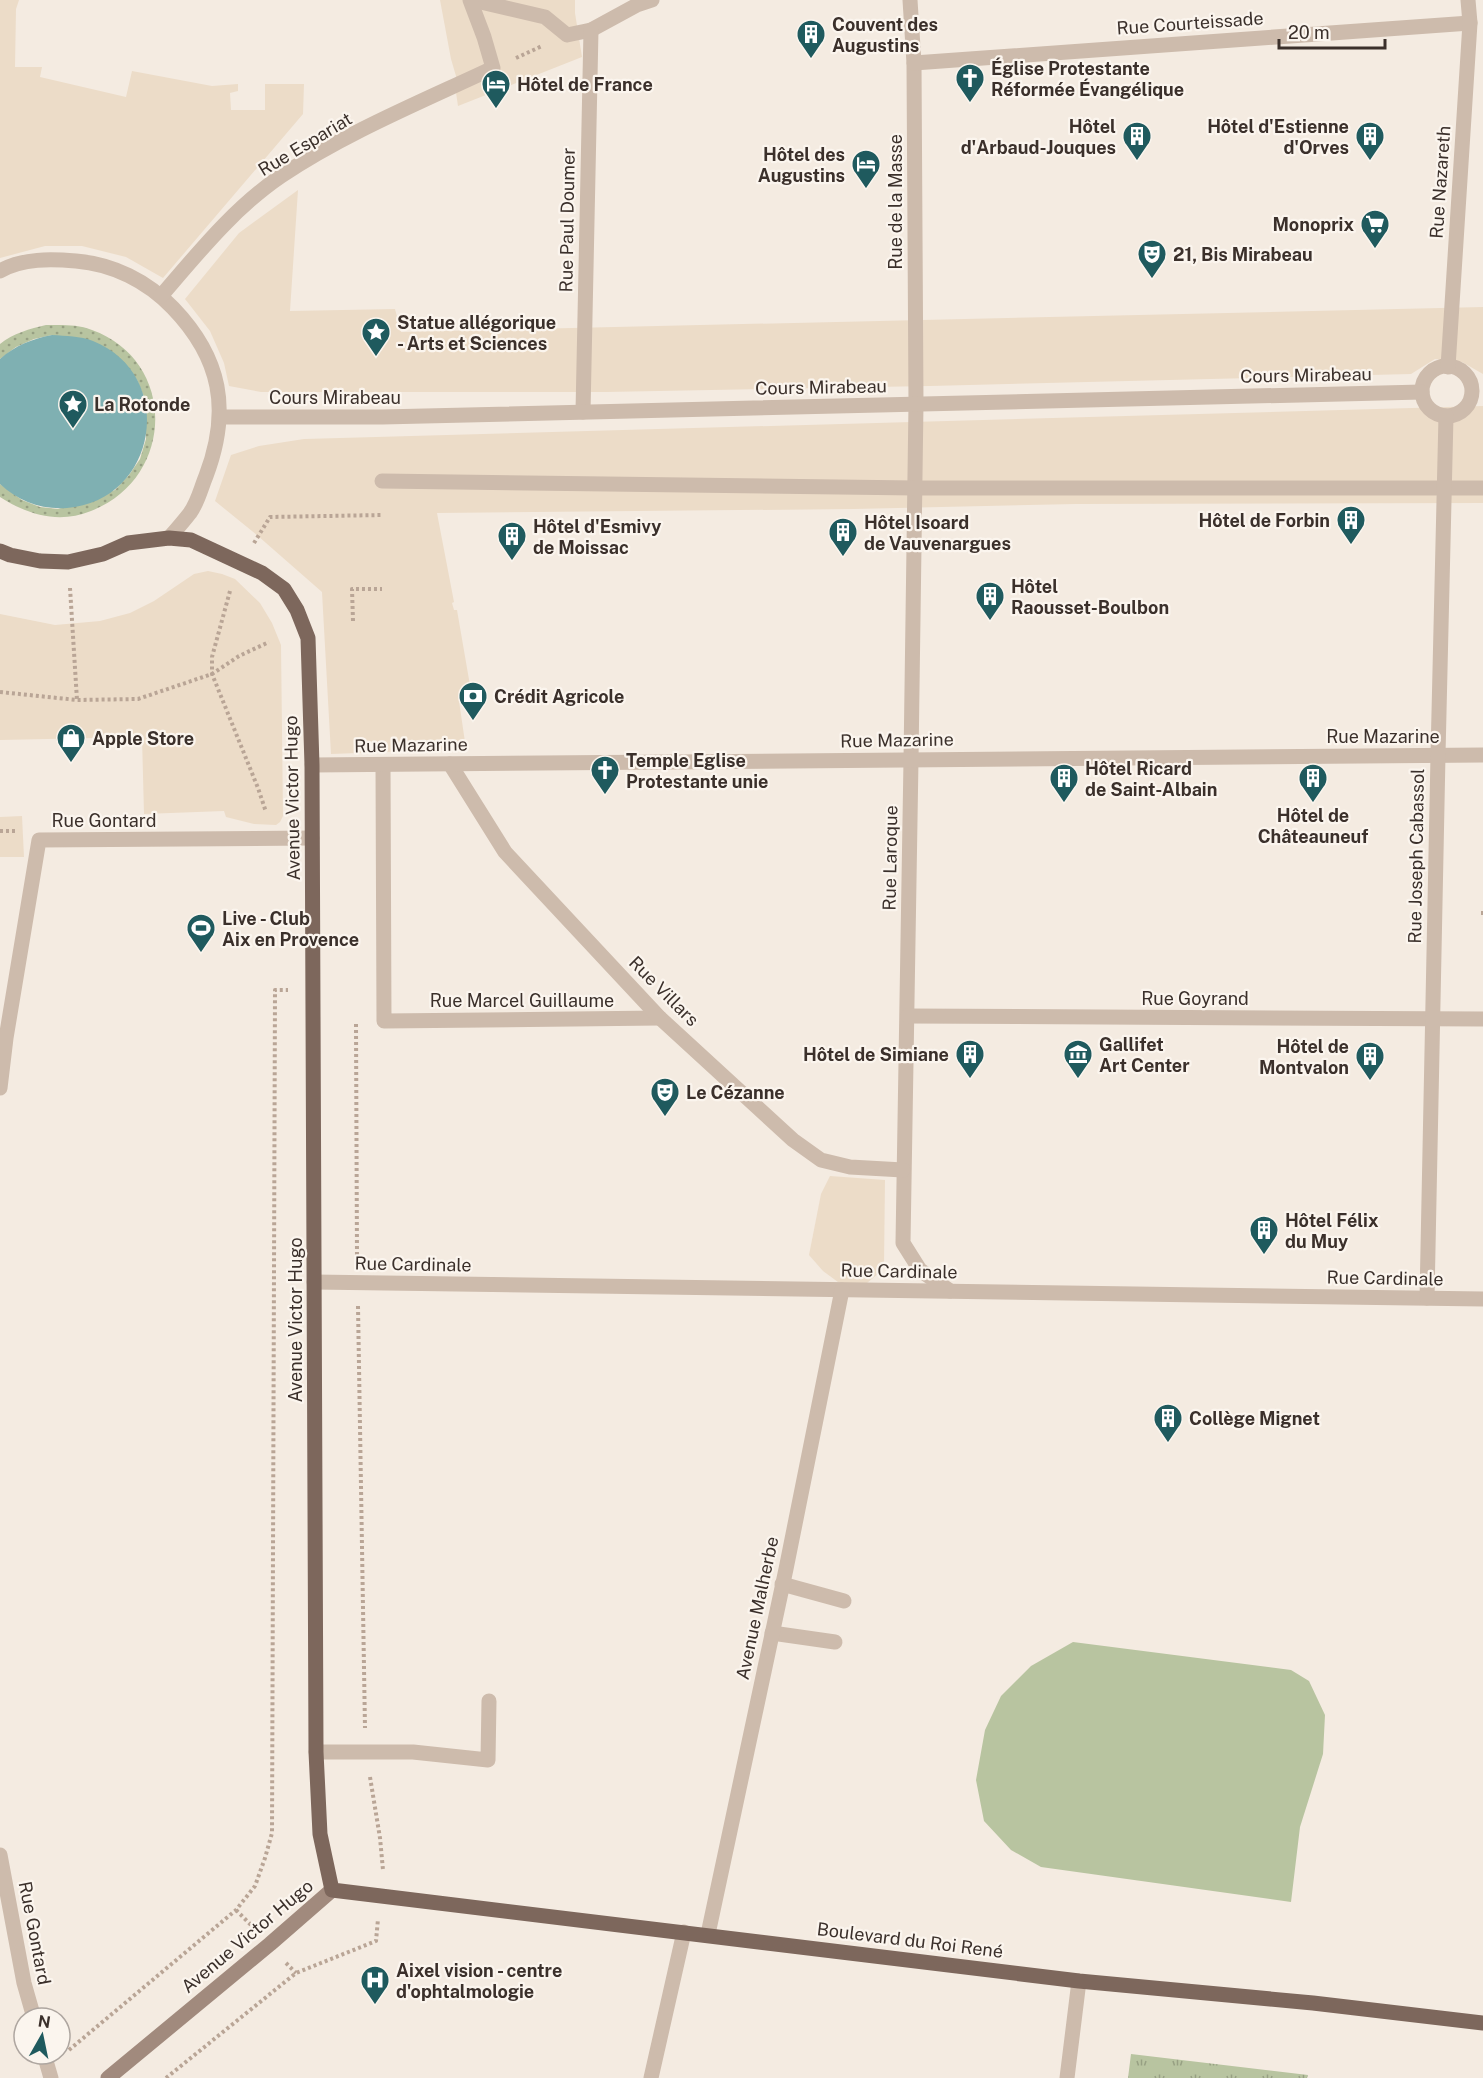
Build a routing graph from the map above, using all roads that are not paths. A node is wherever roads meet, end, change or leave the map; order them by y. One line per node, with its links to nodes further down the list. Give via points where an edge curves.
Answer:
1 (471, 0): 7 (street, via 545,17 567,35); 10 (street, Rue Espariat, via 493,68 338,142 280,177 226,221)
2 (652, 0): 5 (street)
3 (910, 0): 8 (street, Rue de la Masse)
4 (1468, 0): 6 (street, Rue Nazareth)
5 (636, 2): 7 (street)
6 (1470, 23): 8 (street, Rue Courteissade); 11 (street, Rue Nazareth)
7 (591, 30): 15 (street, Rue Paul Doumer)
8 (914, 63): 14 (street, Rue de la Masse)
9 (0, 271): 10 (street, via 48,259 91,262 115,269)
10 (161, 296): 17 (street, via 194,331 209,359 219,392)
11 (1448, 367): 12 (street, via 1433,371); 13 (street, via 1468,377)
12 (1422, 392): 14 (street, Cours Mirabeau); 16 (street, via 1432,411)
13 (1477, 392): 16 (street, via 1467,406)
14 (916, 404): 15 (street, Cours Mirabeau); 19 (street, Rue Laroque)
15 (583, 412): 17 (street, Cours Mirabeau)
16 (1446, 416): 21 (street, Rue Joseph Cabassol)
17 (220, 417): 22 (street, via 212,459 197,499)
18 (382, 481): 19 (street)
19 (915, 488): 21 (street); 26 (street, Rue Laroque)
20 (1483, 488): 21 (street)
21 (1444, 489): 24 (street, Rue Joseph Cabassol)
22 (169, 538): 23 (main road, Avenue Victor Hugo, via 128,543 68,562 40,561); 28 (main road, Avenue Victor Hugo, via 190,540 262,573 284,589 308,638)
23 (0, 551)
24 (1438, 755): 25 (street, Rue Mazarine); 26 (street, Rue Mazarine); 33 (street, Rue Joseph Cabassol)
25 (1483, 755)
26 (911, 760): 27 (street, Rue Mazarine); 31 (street, Rue Laroque)
27 (450, 764): 29 (street, Rue Mazarine); 32 (street, Rue Villars, via 505,852)
28 (312, 765): 29 (street, Rue Mazarine); 30 (main road, Avenue Victor Hugo)
29 (383, 765): 32 (street, Rue Marcel Guillaume, via 384,1021)
30 (312, 838): 35 (street, Rue Gontard, via 39,840); 37 (main road, Avenue Victor Hugo)
31 (908, 1017): 33 (street, Rue Goyrand); 36 (street, Rue Laroque)
32 (660, 1018): 36 (street, Rue Villars, via 793,1140 821,1160 850,1167)
33 (1433, 1019): 34 (street, Rue Goyrand); 40 (street, Rue Joseph Cabassol)
34 (1483, 1019)
35 (0, 1088)
36 (903, 1170): 39 (street, Rue Laroque, via 903,1243 920,1270)
37 (314, 1282): 38 (street, Rue Cardinale); 47 (main road, Avenue Victor Hugo)
38 (842, 1290): 39 (street, Rue Cardinale); 42 (street, Avenue Malherbe)
39 (951, 1291): 40 (street, Rue Cardinale)
40 (1427, 1298): 41 (street, Rue Cardinale)
41 (1483, 1299)
42 (782, 1584): 43 (street); 44 (street, Avenue Malherbe)
43 (844, 1601)
44 (772, 1634): 45 (street); 51 (street, Avenue Malherbe)
45 (835, 1642)
46 (489, 1701): 47 (street, via 488,1760 413,1752)
47 (316, 1752): 49 (main road, Avenue Victor Hugo, via 321,1834)
48 (0, 1855): 53 (street, Rue Gontard)
49 (332, 1890): 50 (main road, Boulevard du Roi René); 55 (main road, Avenue Victor Hugo)
50 (684, 1932): 51 (main road, Boulevard du Roi René); 56 (street)
51 (708, 1934): 52 (main road, Boulevard du Roi René)
52 (1079, 1981): 54 (main road, Boulevard du Roi René); 57 (street)
53 (31, 2006)
54 (1483, 2023)
55 (108, 2078)
56 (651, 2078)
57 (1067, 2078)

